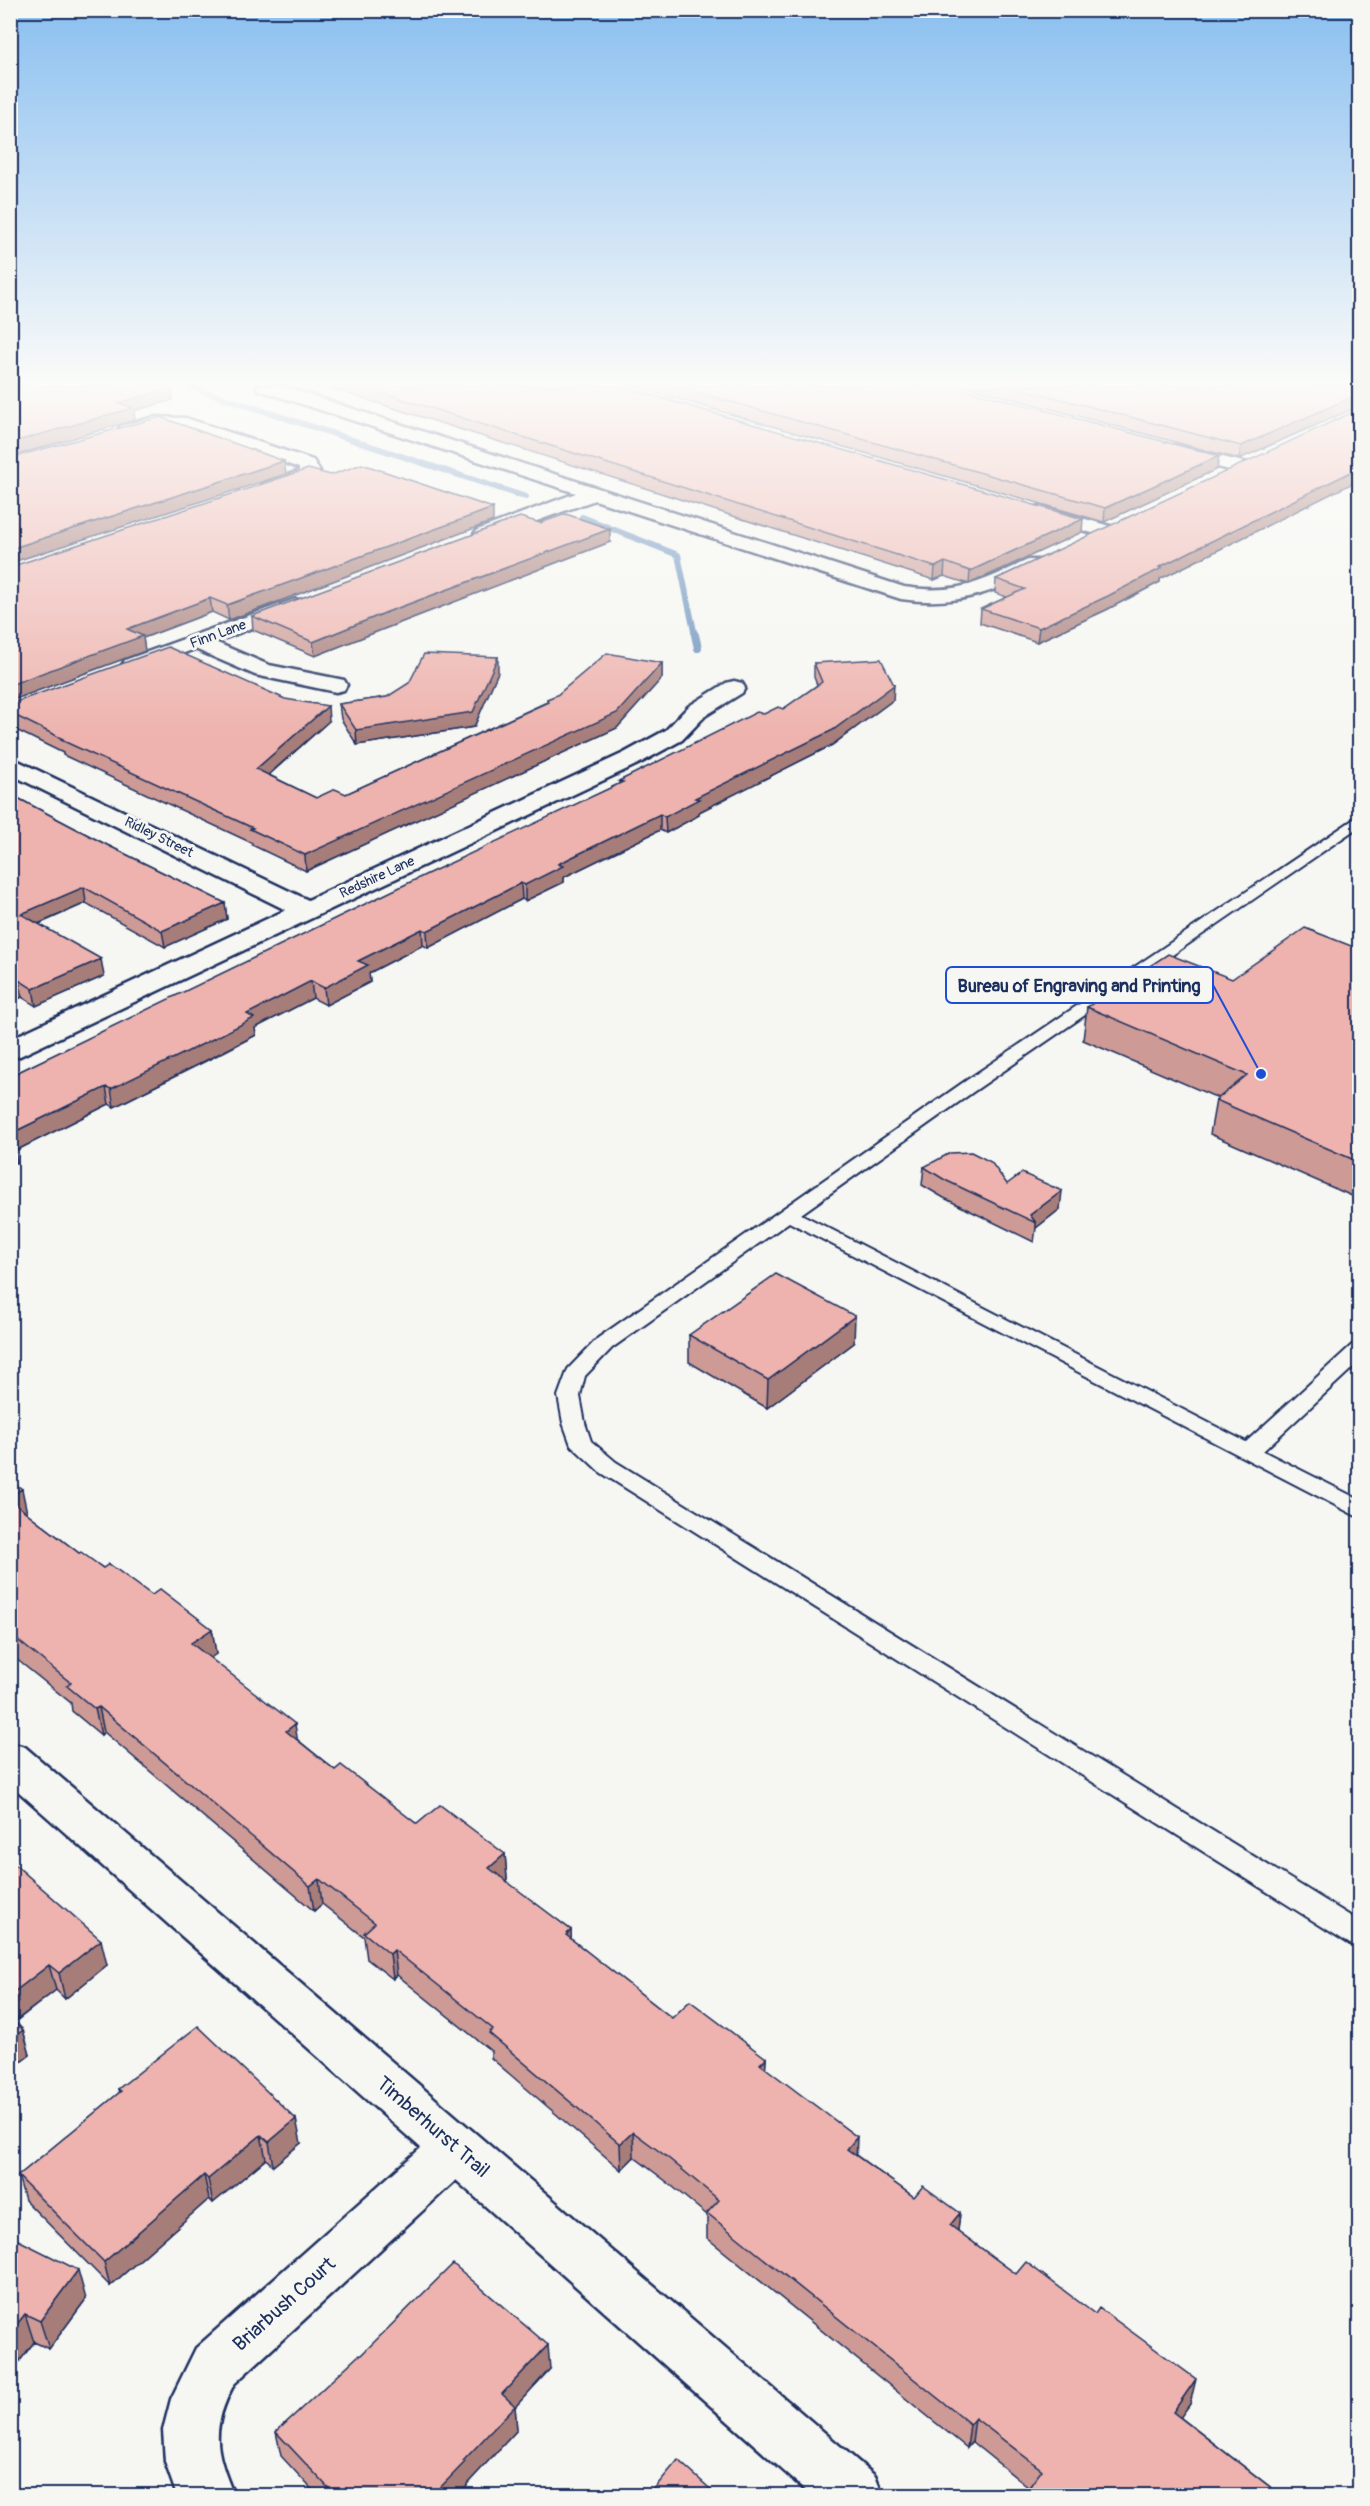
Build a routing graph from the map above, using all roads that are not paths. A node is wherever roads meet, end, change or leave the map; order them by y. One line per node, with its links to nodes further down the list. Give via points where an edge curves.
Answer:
1 (569, 503): 7 (street)
2 (626, 503): 8 (street, via 922,597 969,595)
3 (1027, 508): 5 (street)
4 (1127, 521): 5 (street)
5 (1107, 531): 6 (street)
6 (1086, 541)
7 (462, 543)
8 (1055, 555)
9 (318, 597): 10 (street, Finn Lane)
10 (196, 642): 11 (street, Finn Lane); 12 (street, via 263,670)
11 (119, 670)
12 (336, 685)
13 (734, 688): 16 (street, Redshire Lane, via 697,711 674,735 632,758)
14 (10, 764): 16 (street, Ridley Street)
15 (1359, 819): 18 (lane)
16 (307, 910): 17 (street, Redshire Lane)
17 (10, 1050)
18 (789, 1215): 20 (lane); 23 (lane, via 605,1343 587,1360 575,1374 569,1396 582,1445 618,1473)
19 (1359, 1349): 20 (lane)
20 (1248, 1452): 21 (lane)
21 (1359, 1510)
22 (17, 1776): 24 (street, Timberhurst Trail)
23 (1359, 1936)
24 (456, 2148): 25 (street, Briarbush Court, via 215,2366 198,2395 189,2454 195,2477); 26 (street, Timberhurst Trail)
25 (206, 2496)
26 (855, 2496)

